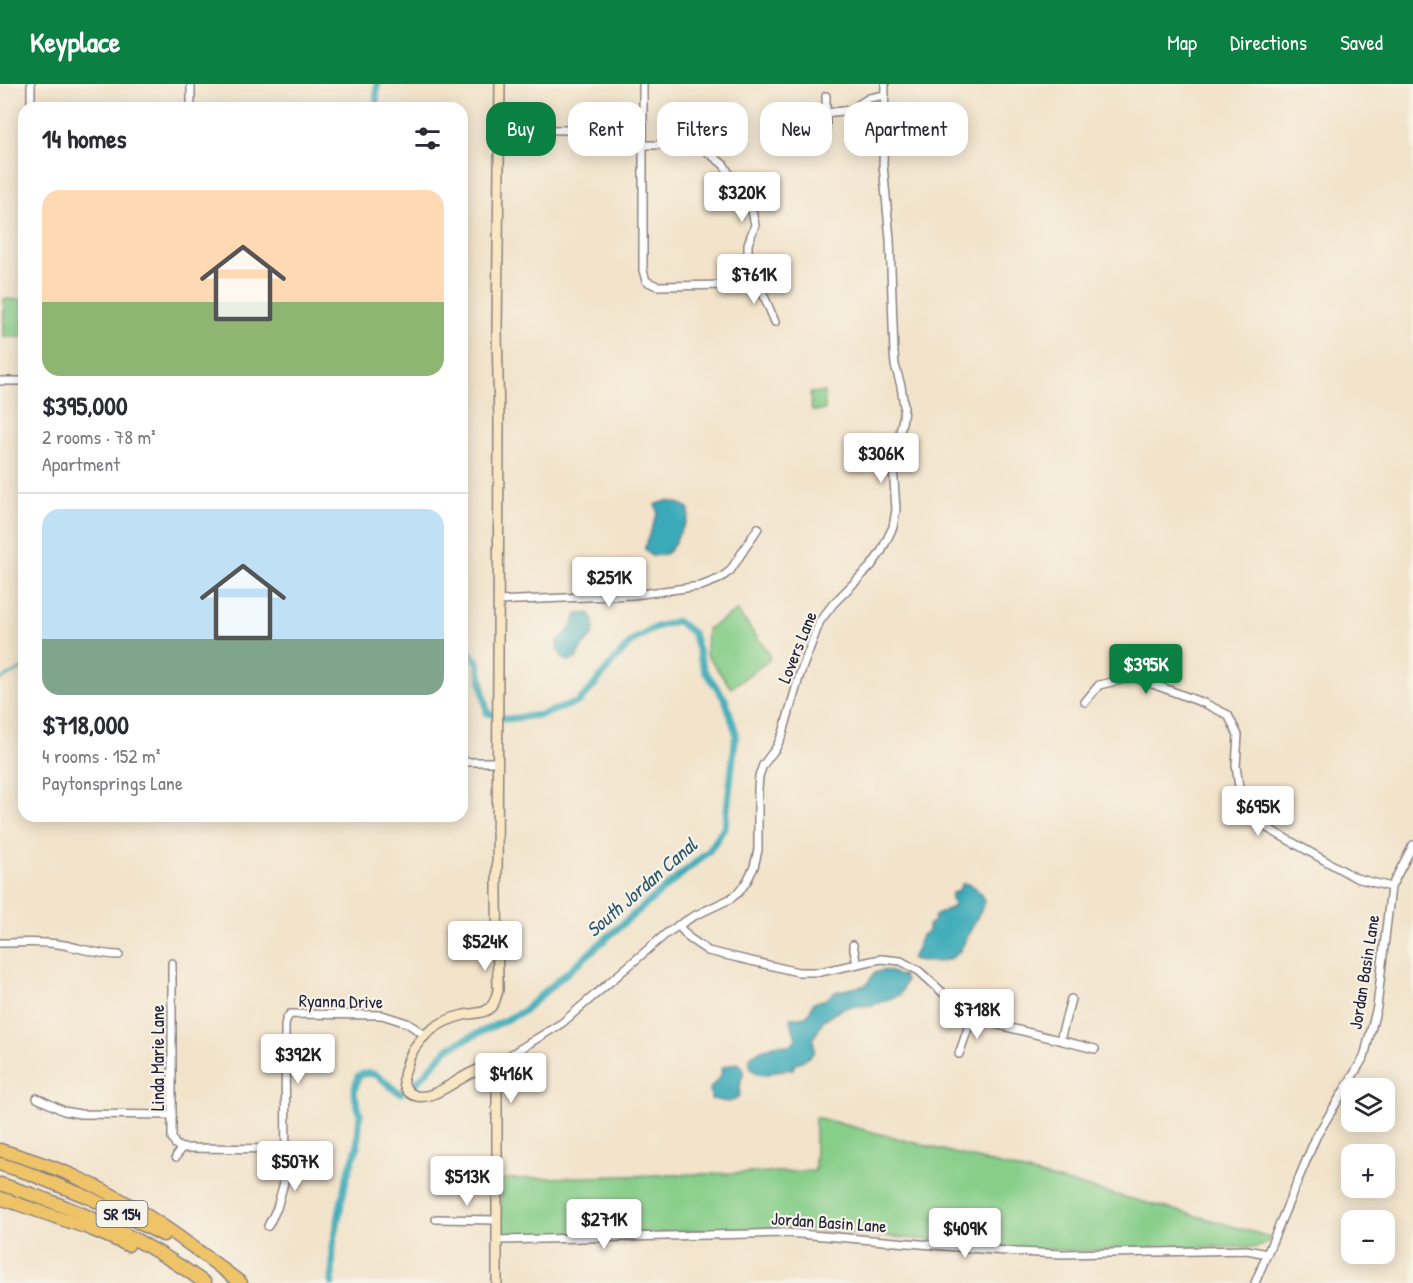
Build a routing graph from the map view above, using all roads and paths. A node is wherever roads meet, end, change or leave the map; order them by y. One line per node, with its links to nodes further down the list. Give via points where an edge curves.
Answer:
1 (31, 84): 8 (street)
2 (191, 84): 9 (street)
3 (500, 84): 10 (street)
4 (643, 84): 11 (street)
5 (885, 84): 6 (street, Lovers Lane)
6 (885, 95): 13 (street, via 869,98 850,110); 28 (street, Lovers Lane, via 883,165 894,353 904,406 893,465 894,522 876,559 820,621 783,733 759,776 758,850 747,881 730,898)
7 (826, 96): 12 (street)
8 (31, 102)
9 (191, 102)
10 (500, 102)
11 (643, 102)
12 (826, 102)
13 (832, 112)
14 (645, 146): 17 (street, via 694,147 705,150 724,165 754,216 748,252)
15 (500, 156): 22 (street)
16 (643, 156): 17 (street, via 642,270 646,281 657,285 737,285)
17 (756, 279): 18 (street)
18 (775, 322)
19 (0, 381): 20 (street)
20 (18, 381)
21 (758, 528): 22 (street, via 730,571 701,586)
22 (498, 601): 25 (street)
23 (1084, 702): 27 (street, via 1099,685 1134,677 1228,715 1238,735 1236,766 1240,794 1267,828 1356,878)
24 (468, 762): 25 (street)
25 (497, 762): 36 (street, via 497,996 486,1010 449,1019)
26 (1413, 845): 27 (street)
27 (1391, 886): 54 (street, Jordan Basin Lane, via 1377,1007 1364,1058 1316,1137)
28 (678, 925): 33 (street, via 708,951 792,971 820,972); 40 (street, Lovers Lane, via 562,1023)
29 (0, 943): 31 (street, via 49,943)
30 (853, 945): 33 (street)
31 (119, 955)
32 (172, 963): 42 (street, Linda Marie Lane)
33 (857, 964): 35 (street, via 881,959 907,963)
34 (1071, 999): 37 (street)
35 (972, 1017): 37 (street); 39 (street)
36 (424, 1035): 40 (street, via 405,1070 404,1084 411,1094 429,1096 476,1070); 44 (street, Ryanna Drive, via 407,1023 382,1015 290,1014 285,1026)
37 (1060, 1041): 38 (street)
38 (1095, 1049)
39 (959, 1054)
40 (490, 1071): 51 (street, via 497,1082)
41 (37, 1098): 42 (street, via 80,1114)
42 (172, 1115): 43 (street, Linda Marie Lane, via 172,1138)
43 (181, 1148): 44 (street); 46 (street)
44 (286, 1149): 52 (street, via 282,1193)
45 (0, 1150): 57 (highway, via 78,1178 117,1198)
46 (176, 1158)
47 (0, 1164): 56 (highway, SR 154, via 90,1198 158,1232)
48 (0, 1184): 55 (highway, SR 154, via 99,1222)
49 (0, 1198): 55 (highway, via 92,1229)
50 (436, 1219): 51 (street)
51 (496, 1220): 53 (street)
52 (268, 1226)
53 (496, 1240): 54 (street, Jordan Basin Lane, via 787,1233 1017,1252 1247,1250); 58 (street)
54 (1267, 1254): 59 (street, Jordan Basin Lane)
55 (202, 1281)
56 (234, 1283)
57 (241, 1283)
58 (497, 1283)
59 (1255, 1283)

